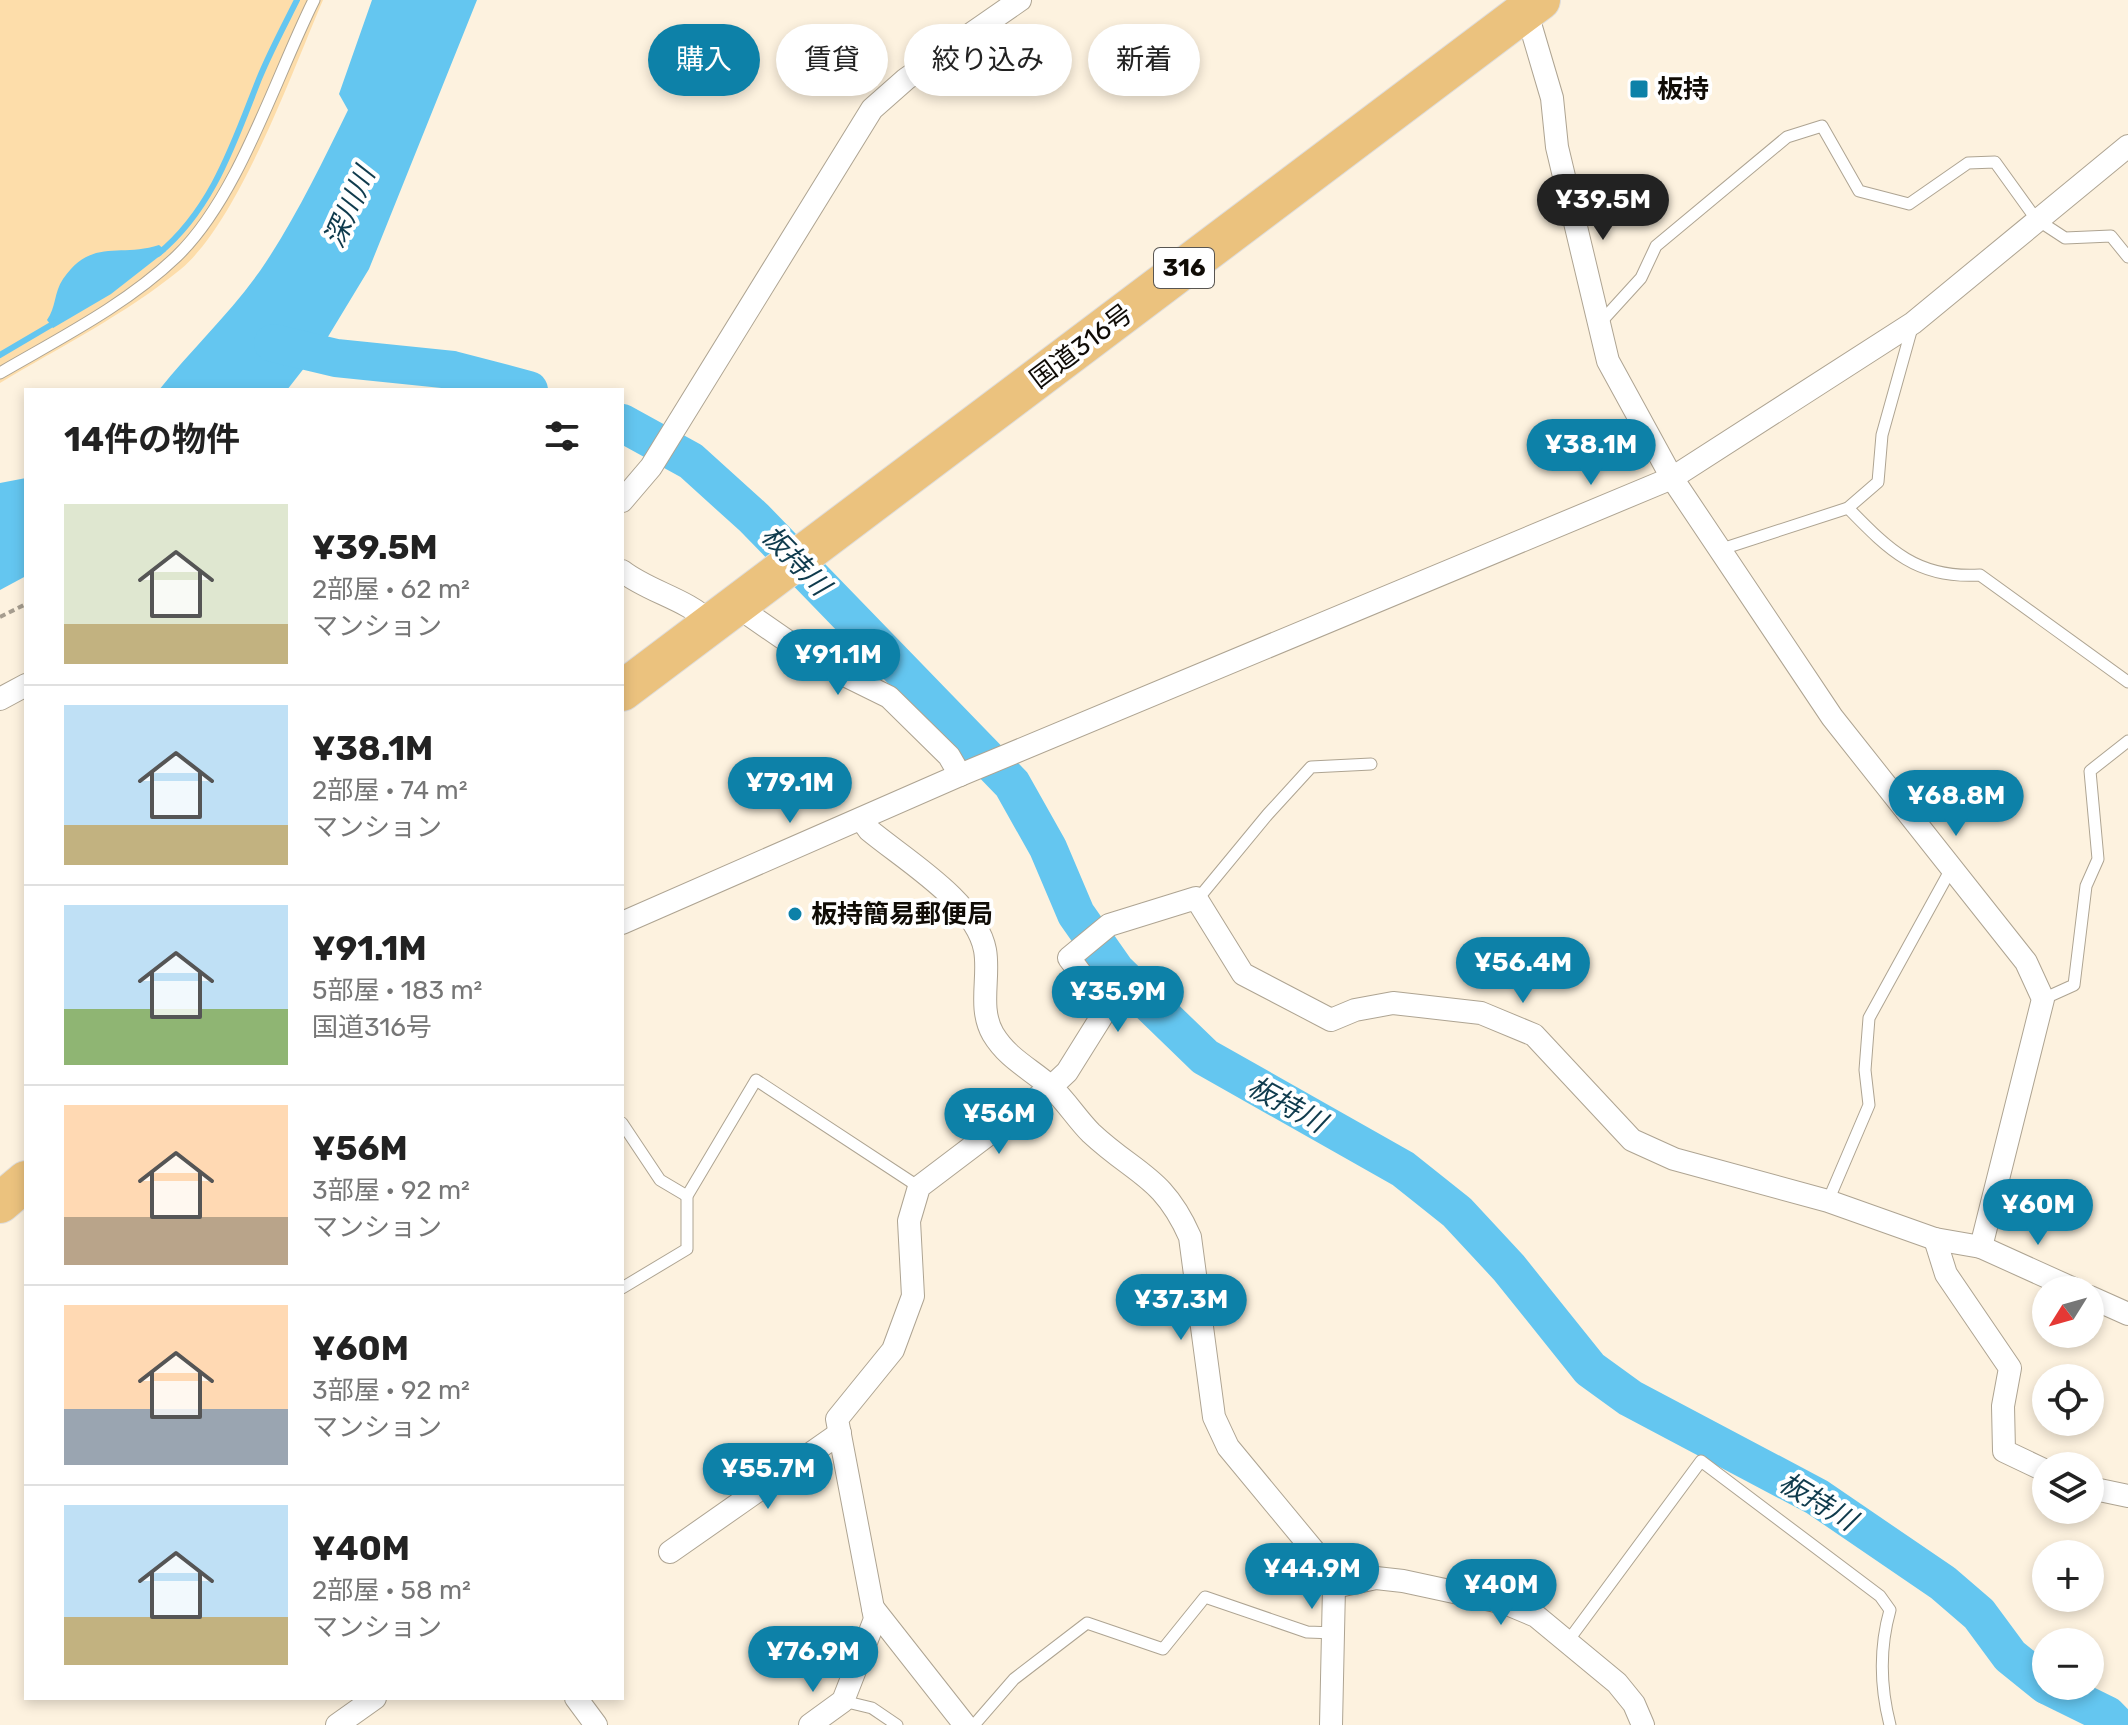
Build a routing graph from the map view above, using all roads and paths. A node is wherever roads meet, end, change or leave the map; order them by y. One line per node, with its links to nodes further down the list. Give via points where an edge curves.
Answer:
1 (314, 0): 9 (lane, via 241,160 215,207 178,255 131,293)
2 (1020, 0): 11 (street, via 872,109 651,467)
3 (1528, 3): 7 (street); 16 (highway, 国道316号 / 316)
4 (2128, 146): 5 (street)
5 (2036, 219): 6 (lane, via 2065,238 2111,236); 7 (lane, via 1995,162 1968,163 1909,204 1859,191 1822,126 1787,137 1656,246 1641,278); 8 (street)
6 (2128, 257)
7 (1599, 323): 10 (street, via 1608,361)
8 (1913, 323): 10 (street); 12 (lane, via 1882,435 1878,482)
9 (0, 373)
10 (1672, 478): 13 (street); 24 (street)
11 (624, 499)
12 (1848, 508): 13 (lane); 18 (lane, via 1891,552 1950,577 1980,575)
13 (1722, 549): 26 (street, via 1832,717)
14 (624, 573): 16 (street, via 702,614)
15 (24, 605): 17 (path)
16 (734, 606): 20 (highway, 国道316号 / 316); 24 (street, via 816,661 889,697)
17 (0, 617)
18 (2128, 682)
19 (24, 686): 21 (street)
20 (624, 689)
21 (0, 699)
22 (2128, 741): 29 (lane, via 2090,771 2098,859 2086,886 2074,985)
23 (1371, 764): 27 (lane, via 1311,767)
24 (968, 772): 25 (street)
25 (861, 819): 28 (street); 30 (street, via 955,899 980,930 986,953 985,1009 992,1033 1017,1064)
26 (1951, 869): 29 (street, via 2026,962); 35 (lane, via 1869,1018 1869,1105)
27 (1197, 900): 30 (street, via 1109,925 1069,958 1107,1008 1067,1072); 35 (street, via 1243,974 1331,1020 1393,1003 1481,1013 1534,1035 1632,1140 1674,1159)
28 (624, 922)
29 (2043, 999): 38 (street)
30 (1051, 1087): 33 (street); 48 (street, via 1091,1133 1163,1188 1179,1211 1190,1237 1214,1417 1228,1447 1319,1557)
31 (624, 1126): 34 (lane, via 660,1180)
32 (24, 1183): 36 (highway)
33 (919, 1187): 34 (lane, via 756,1080); 43 (street, via 909,1221 913,1296 893,1350 837,1419)
34 (687, 1196): 40 (lane, via 687,1249)
35 (1828, 1201): 37 (street)
36 (0, 1203)
37 (1935, 1239): 38 (street); 44 (street, via 1946,1274 2010,1368 2003,1406 2004,1451)
38 (1981, 1247): 39 (street)
39 (2045, 1276)
40 (624, 1287)
41 (2104, 1303): 42 (street)
42 (2128, 1314)
43 (840, 1433): 47 (street); 49 (street)
44 (2032, 1464)
45 (2104, 1491): 46 (street)
46 (2128, 1496)
47 (670, 1552)
48 (1334, 1587): 50 (street); 51 (street, via 1390,1579 1505,1603 1536,1616)
49 (873, 1608): 54 (street, via 875,1619); 59 (street)
50 (1336, 1633): 60 (lane, via 1307,1632 1205,1597 1163,1649 1087,1623 1014,1679); 61 (street)
51 (1568, 1641): 62 (street, via 1617,1683); 63 (lane, via 1701,1461 1880,1596 1890,1610 1881,1689)
52 (372, 1700): 55 (street)
53 (577, 1700): 56 (street)
54 (843, 1701): 57 (street); 58 (lane, via 872,1708)
55 (337, 1725)
56 (596, 1725)
57 (810, 1725)
58 (897, 1725)
59 (965, 1725)
60 (974, 1725)
61 (1331, 1725)
62 (1643, 1725)
63 (1890, 1725)

